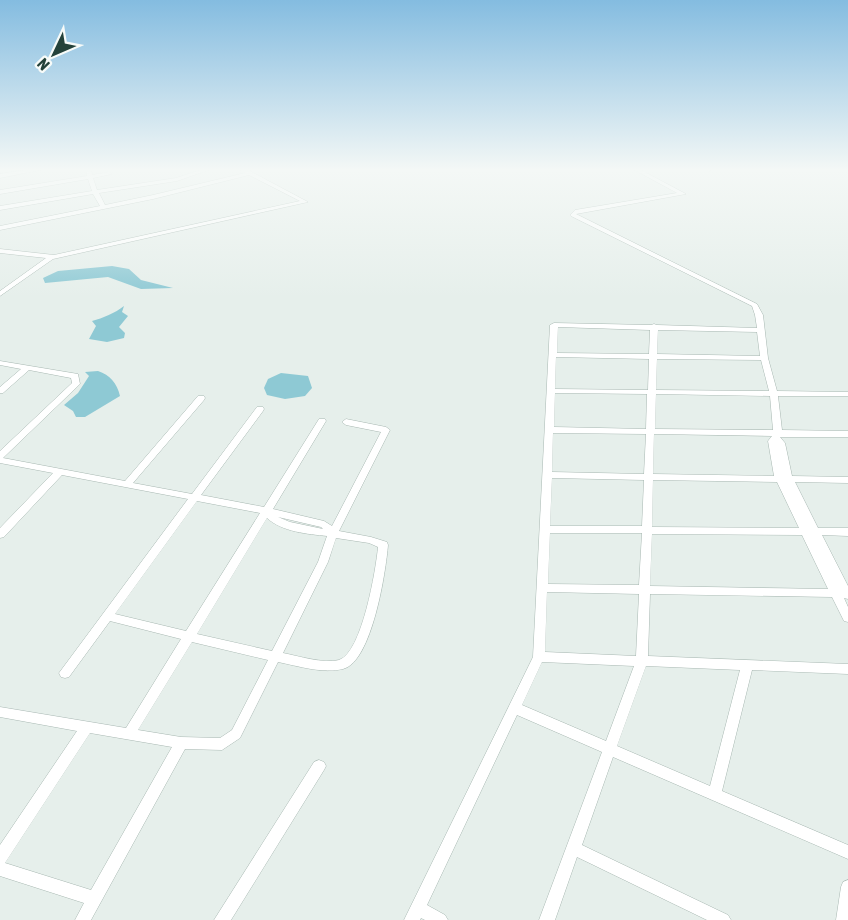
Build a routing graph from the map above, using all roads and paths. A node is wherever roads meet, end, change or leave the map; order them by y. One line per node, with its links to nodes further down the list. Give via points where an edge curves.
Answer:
1 (79, 212): 4 (street)
2 (260, 212): 7 (street)
3 (575, 212): 10 (street, via 573,215 749,301 757,308)
4 (0, 228)
5 (4, 251): 6 (street); 7 (street)
6 (0, 257)
7 (50, 258): 8 (street)
8 (0, 294)
9 (654, 326): 10 (street); 11 (street, via 556,324); 12 (street)
10 (759, 330): 13 (street)
11 (554, 355): 12 (street); 17 (street)
12 (652, 357): 13 (street); 18 (street)
13 (764, 358): 19 (street)
14 (0, 363): 15 (street)
15 (27, 368): 16 (street); 29 (street, via 75,376 76,384)
16 (0, 391)
17 (552, 391): 18 (street); 25 (street)
18 (651, 392): 19 (street); 26 (street)
19 (774, 393): 20 (street); 28 (street)
20 (848, 394)
21 (201, 398): 35 (street)
22 (260, 408): 36 (street)
23 (322, 421): 37 (street)
24 (346, 422): 42 (street, via 386,430)
25 (550, 430): 26 (street); 31 (street)
26 (650, 432): 28 (street); 32 (street)
27 (848, 434): 28 (street)
28 (778, 436): 33 (street, via 772,441)
29 (0, 458): 30 (street)
30 (60, 472): 35 (street); 43 (street)
31 (548, 475): 32 (street); 38 (street)
32 (649, 476): 33 (street); 39 (street)
33 (785, 479): 34 (street); 40 (street)
34 (848, 480)
35 (127, 484): 36 (street)
36 (194, 498): 37 (street); 47 (street)
37 (266, 512): 42 (street, via 324,524); 49 (street)
38 (545, 529): 39 (street); 44 (street)
39 (648, 530): 40 (street); 45 (street)
40 (811, 532): 41 (street); 46 (street)
41 (848, 532)
42 (333, 533): 50 (street, via 323,562); 50 (street, via 383,545 365,633 348,659 333,667)
43 (0, 534)
44 (542, 588): 45 (street); 51 (street)
45 (645, 590): 46 (street); 52 (street)
46 (844, 594): 48 (street)
47 (106, 616): 49 (street); 55 (street)
48 (848, 618)
49 (190, 635): 50 (street); 59 (street)
50 (274, 657): 60 (street, via 230,740 222,744)
51 (539, 657): 52 (street); 56 (street)
52 (642, 661): 53 (street); 61 (street)
53 (747, 665): 54 (street); 63 (street)
54 (848, 669)
55 (65, 673)
56 (515, 708): 61 (street); 70 (street)
57 (0, 712): 58 (street)
58 (87, 727): 59 (street); 66 (street)
59 (129, 734): 60 (street)
60 (181, 743): 69 (street)
61 (609, 749): 63 (street); 64 (street)
62 (319, 766): 72 (street)
63 (714, 794): 65 (street)
64 (573, 848): 74 (street); 75 (street)
65 (848, 852)
66 (0, 858)
67 (0, 869): 69 (street)
68 (848, 887): 76 (street)
69 (95, 899): 71 (street)
70 (415, 914): 73 (street)
71 (84, 920)
72 (222, 920)
73 (440, 920)
74 (548, 920)
75 (723, 920)
76 (844, 920)

